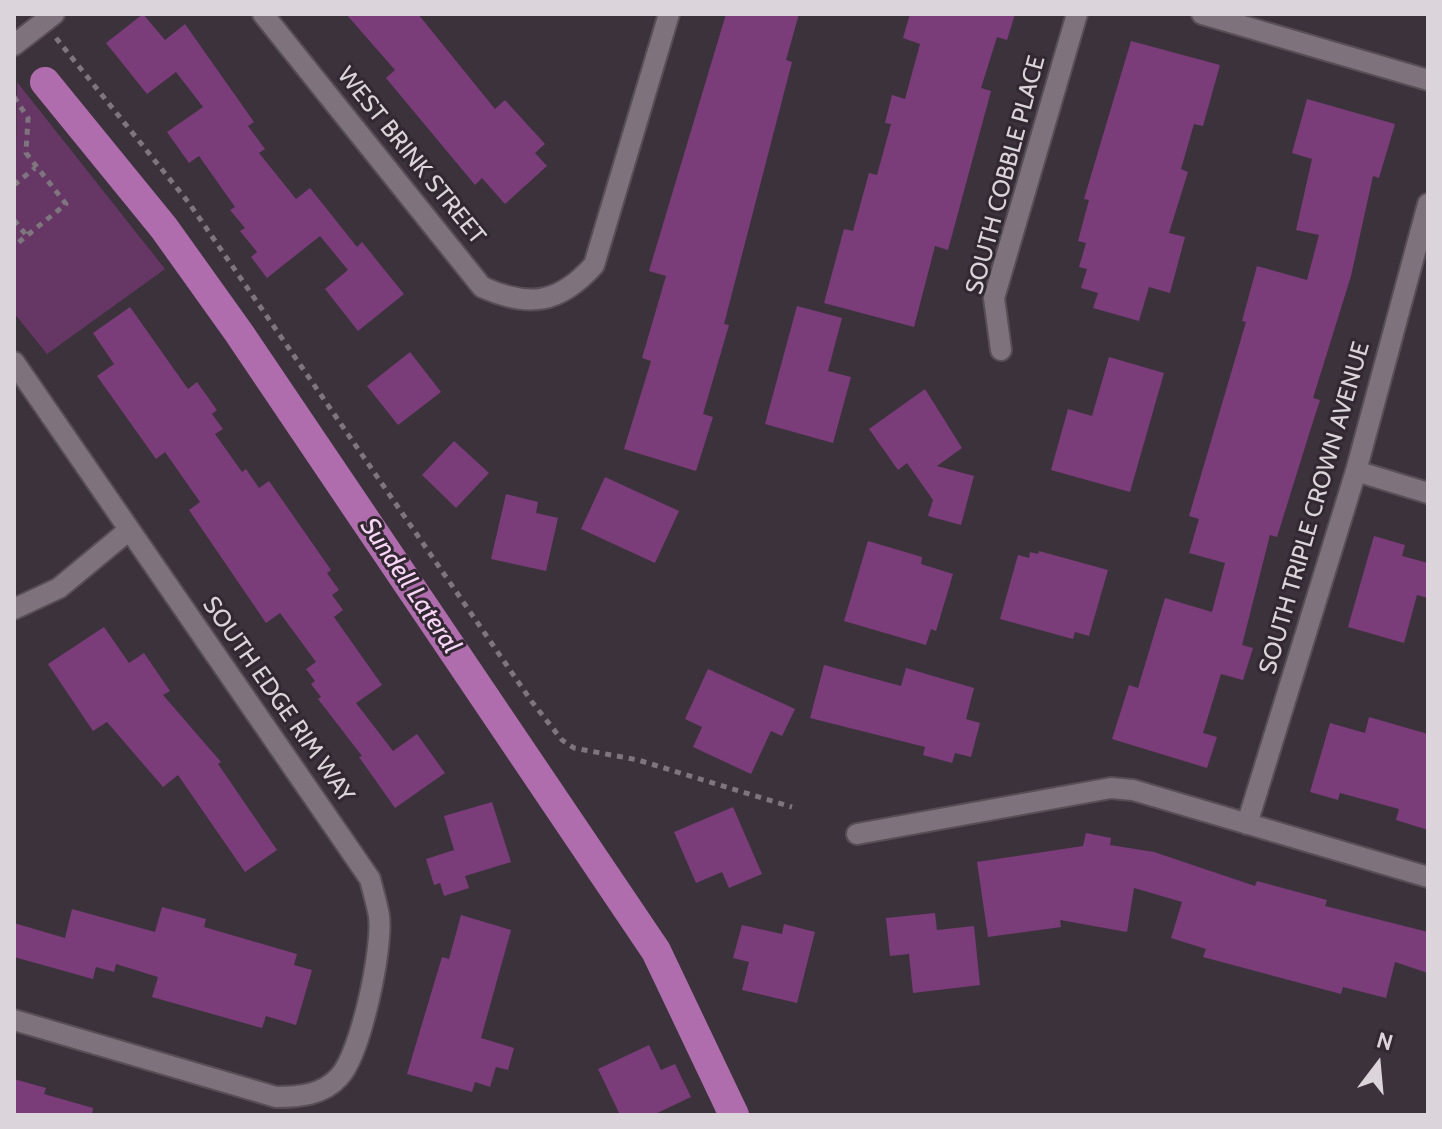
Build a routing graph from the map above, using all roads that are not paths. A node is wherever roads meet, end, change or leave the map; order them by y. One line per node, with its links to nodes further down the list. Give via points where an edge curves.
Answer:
1 (263, 14): 2 (street, WEST BRINK STREET, via 482,287 510,299 536,301 562,292 594,265)
2 (669, 14)
3 (1077, 14): 9 (street, SOUTH COBBLE PLACE, via 994,298)
4 (1202, 14): 7 (street)
5 (48, 18): 6 (street)
6 (14, 45)
7 (1428, 80)
8 (1428, 204): 11 (street, SOUTH TRIPLE CROWN AVENUE)
9 (1001, 350)
10 (14, 362): 13 (street, SOUTH EDGE RIM WAY)
11 (1356, 471): 12 (street); 15 (street, SOUTH TRIPLE CROWN AVENUE)
12 (1428, 493)
13 (129, 530): 14 (street, via 59,588); 18 (street, SOUTH EDGE RIM WAY, via 370,879 379,916 378,961 349,1065 322,1090 301,1097 276,1097)
14 (14, 609)
15 (1247, 824): 16 (street, via 1111,788); 17 (street)
16 (857, 834)
17 (1428, 877)
18 (14, 1020)

